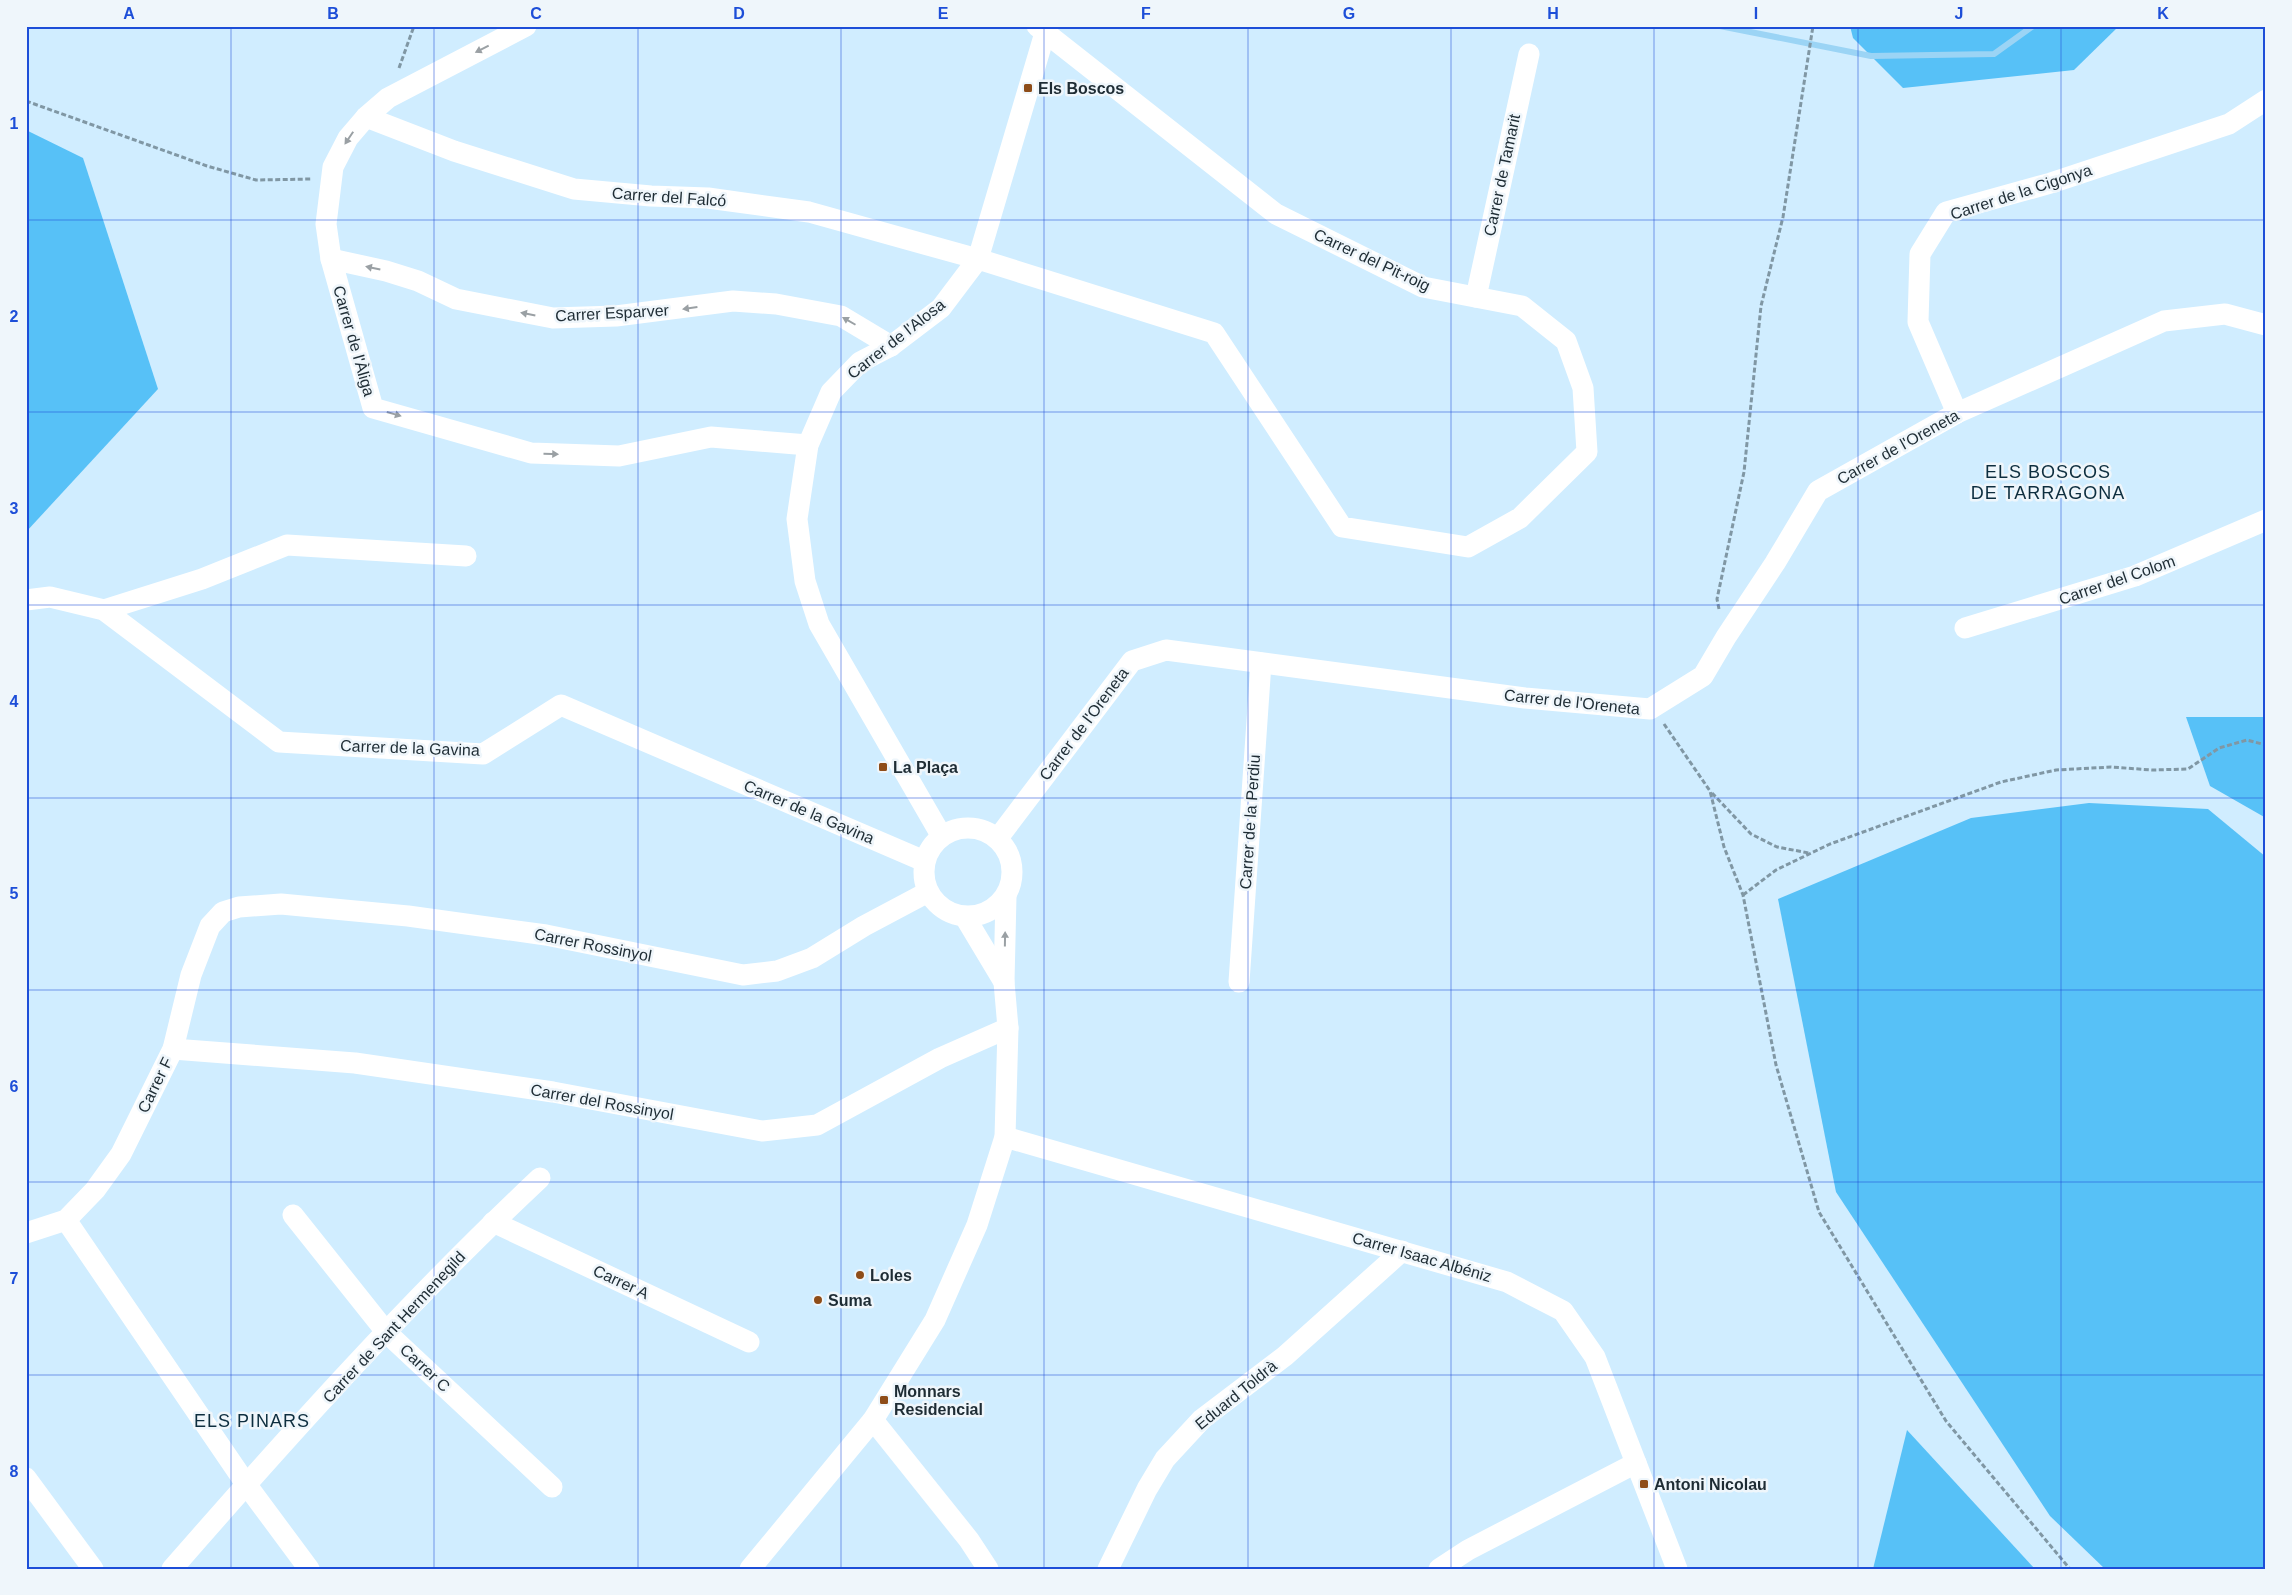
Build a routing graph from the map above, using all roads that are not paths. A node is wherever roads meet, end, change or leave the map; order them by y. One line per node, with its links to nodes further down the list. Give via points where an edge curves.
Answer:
1 (526, 26): 5 (street, Carrer de l'Àliga, one-way to 5, via 388,98)
2 (1043, 29): 7 (street, Carrer de l'Alosa); 8 (street, Carrer del Pit-roig, via 1276,214 1423,288)
3 (1529, 54): 8 (street, Carrer de Tamarit)
4 (2266, 100): 11 (street, Carrer de la Cigonya, via 2228,124 2051,183 1946,212 1920,254 1918,322)
5 (366, 117): 6 (street, Carrer de l'Àliga, one-way to 6, via 348,138 333,167 326,224); 7 (street, Carrer del Falcó, via 454,151 574,189 708,198 809,212)
6 (331, 259): 10 (street, Carrer Esparver, one-way to 6, via 841,316 776,304 733,301 616,316 553,318 456,299 402,276); 12 (street, Carrer de l'Àliga, one-way to 12, via 373,408 531,454 620,456 711,437)
7 (978, 259): 8 (street, Carrer del Pit-roig, via 1214,333 1342,527 1468,547 1520,518 1587,452 1583,388 1566,341 1522,306); 10 (street, Carrer de l'Alosa, via 941,308)
8 (1476, 297)
9 (2266, 325): 11 (street, Carrer de l'Oreneta, via 2225,314 2164,321)
10 (891, 346): 12 (street, Carrer de l'Alosa, via 860,362 831,392)
11 (1957, 414): 18 (street, Carrer de l'Oreneta, via 1818,491 1703,676 1650,709 1524,698)
12 (808, 446): 19 (street, Carrer de l'Alosa, via 796,519 805,581 820,624)
13 (2266, 520): 17 (street, Carrer del Colom, via 2135,576)
14 (466, 556): 16 (street, via 287,545 202,579)
15 (26, 600): 16 (street, Carrer de la Gavina, via 50,597)
16 (104, 610): 21 (street, Carrer de la Gavina, via 279,742 483,754 561,705)
17 (1965, 628)
18 (1261, 663): 20 (street, Carrer de l'Oreneta, via 1166,650 1132,661); 27 (street, Carrer de la Perdiu)
19 (941, 835): 20 (street, via 969,827 984,830); 21 (street)
20 (998, 838): 23 (street, via 1012,866 1012,881)
21 (924, 861): 22 (street, via 923,877)
22 (928, 892): 24 (street, Carrer Rossinyol, via 812,958 777,971 743,975 546,934 281,904); 25 (street, via 943,909)
23 (1006, 896): 25 (street, via 994,908 980,915); 26 (street, one-way to 23)
24 (239, 907): 29 (street, Carrer F, via 223,912 210,926 191,975)
25 (965, 917): 26 (street)
26 (1004, 982): 28 (street)
27 (1239, 982)
28 (1008, 1028): 29 (street, Carrer del Rossinyol, via 940,1058 817,1125 762,1131 553,1092 355,1063); 30 (street)
29 (173, 1049): 33 (street, Carrer F, via 121,1154 95,1190)
30 (1005, 1137): 36 (street, Carrer Isaac Albéniz); 39 (street, via 977,1225 957,1274 935,1320)
31 (540, 1178): 34 (street, Carrer de Sant Hermenegild)
32 (293, 1215): 37 (street, Carrer C)
33 (66, 1220): 35 (street, Carrer F); 42 (street)
34 (493, 1222): 37 (street, Carrer de Sant Hermenegild); 38 (street, Carrer A)
35 (26, 1233)
36 (1402, 1251): 40 (street, Carrer Isaac Albéniz, via 1507,1282 1563,1311 1594,1357); 49 (street, Eduard Toldrà, via 1285,1356 1202,1419 1165,1458)
37 (388, 1333): 42 (street, Carrer de Sant Hermenegild); 43 (street, Carrer C)
38 (749, 1342)
39 (873, 1420): 47 (street); 48 (street, via 969,1540)
40 (1636, 1462): 50 (street, via 1468,1550); 51 (street, Carrer Isaac Albéniz)
41 (26, 1478): 44 (street)
42 (246, 1484): 45 (street, Carrer de Sant Hermenegild); 46 (street)
43 (552, 1487)
44 (93, 1569)
45 (172, 1569)
46 (309, 1569)
47 (750, 1569)
48 (988, 1569)
49 (1108, 1569)
50 (1439, 1569)
51 (1677, 1569)

